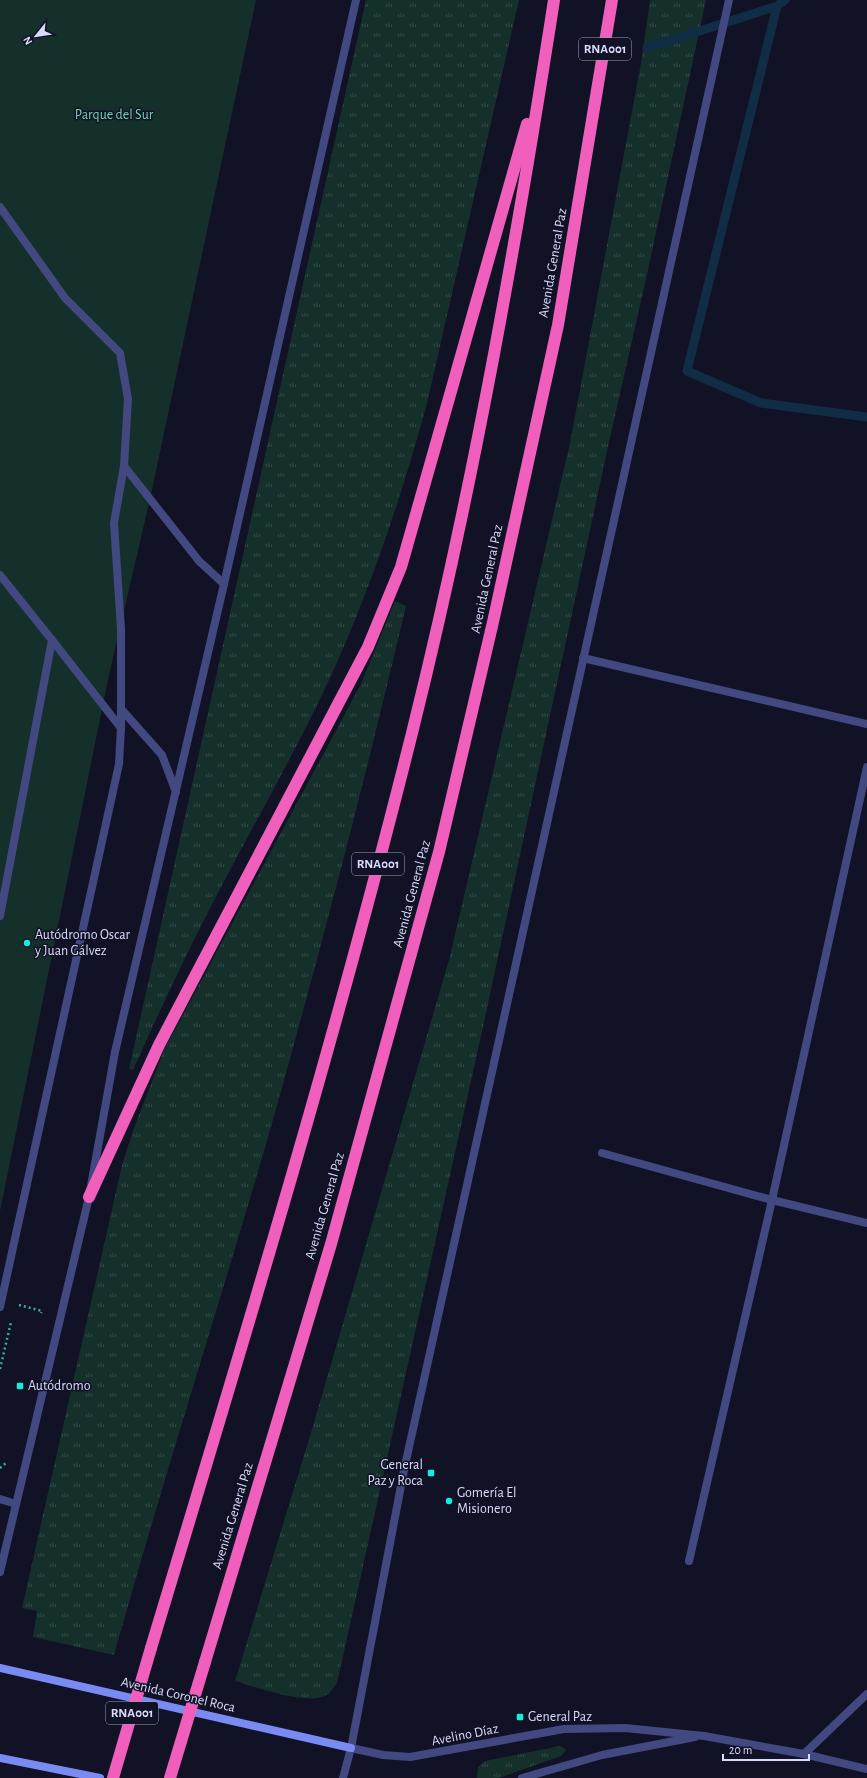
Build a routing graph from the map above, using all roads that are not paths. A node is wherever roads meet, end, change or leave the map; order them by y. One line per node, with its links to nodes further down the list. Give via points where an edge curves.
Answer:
1 (356, 0): 9 (street)
2 (554, 0): 5 (highway, RNA001)
3 (612, 0): 36 (highway, Avenida General Paz / RNA001, bridge, via 558,325 494,622 439,852 331,1244)
4 (729, 0): 11 (street)
5 (544, 66): 19 (highway, via 401,567 368,647 159,1045); 35 (highway, RNA001, bridge, via 494,361 449,576 413,728 363,922 288,1192)
6 (0, 207): 7 (street, via 65,298 120,353 128,399)
7 (124, 466): 9 (street, via 199,561); 12 (street, via 114,524 121,629)
8 (0, 575): 10 (street)
9 (224, 584): 16 (street)
10 (52, 640): 14 (street); 17 (street)
11 (583, 658): 13 (street); 30 (street, via 404,1470)
12 (122, 710): 14 (street); 16 (street, via 162,754)
13 (867, 724)
14 (121, 728): 22 (street, via 119,764)
15 (867, 768): 20 (street)
16 (176, 792): 19 (street, via 115,1052)
17 (0, 916)
18 (602, 1153): 20 (street)
19 (89, 1197): 24 (street)
20 (772, 1200): 21 (street); 25 (street)
21 (867, 1223)
22 (0, 1307)
23 (0, 1499): 24 (street)
24 (16, 1504): 26 (street)
25 (689, 1560)
26 (0, 1572)
27 (0, 1668): 30 (main road, Avenida Coronel Roca)
28 (867, 1694): 31 (street)
29 (704, 1736): 30 (street, Avelino Díaz, via 592,1727 564,1729 410,1757 383,1755); 31 (street, Avelino Díaz); 38 (street, Avelino Díaz, via 602,1755)
30 (351, 1748): 37 (street)
31 (804, 1754): 33 (street, Avelino Díaz)
32 (0, 1758): 34 (main road)
33 (867, 1769)
34 (100, 1778)
35 (113, 1778)
36 (170, 1778)
37 (343, 1778)
38 (522, 1778)

